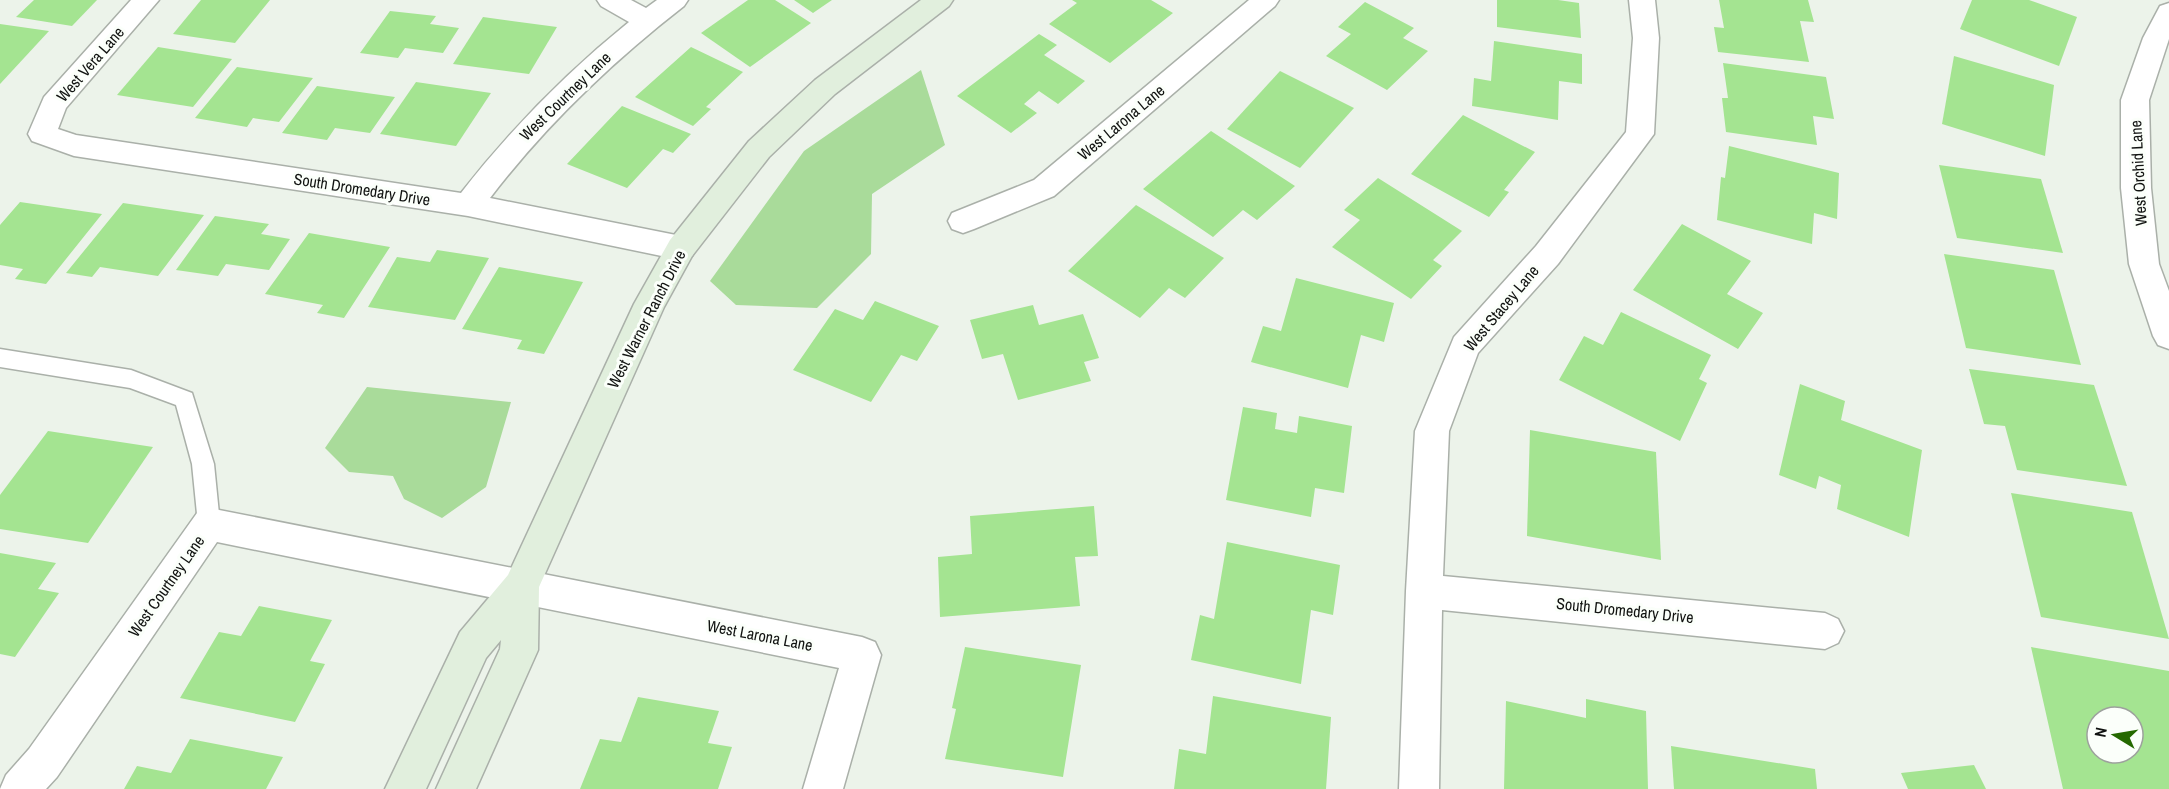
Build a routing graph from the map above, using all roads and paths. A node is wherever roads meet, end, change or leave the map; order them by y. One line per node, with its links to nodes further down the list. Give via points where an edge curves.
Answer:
1 (146, 0): 9 (street, West Vera Lane, via 54,104)
2 (610, 0): 8 (street)
3 (675, 0): 8 (street, West Courtney Lane)
4 (940, 0): 12 (street, West Warner Ranch Drive, via 825,87 759,149)
5 (1642, 0): 17 (street, West Stacey Lane, via 1646,38 1640,134 1547,255 1465,346 1432,431)
6 (1247, 5): 11 (street, West Larona Lane, via 1044,188)
7 (2169, 12): 13 (street, West Orchid Lane, via 2135,100 2136,188 2144,264)
8 (647, 20): 10 (street, West Courtney Lane, via 551,106 502,159)
9 (42, 134): 10 (street, South Dromedary Drive, via 74,145)
10 (468, 205): 12 (street, South Dromedary Drive)
11 (963, 221)
12 (681, 248): 16 (street, West Warner Ranch Drive, via 650,304)
13 (2169, 336)
14 (0, 358): 15 (lane, via 131,379 185,399 203,464)
15 (209, 524): 16 (street, West Courtney Lane); 19 (street, West Courtney Lane, via 43,763)
16 (521, 587): 20 (street, West Warner Ranch Drive, via 473,645); 21 (street, West Warner Ranch Drive, via 519,650); 22 (street, West Larona Lane, via 862,655)
17 (1424, 591): 18 (street, South Dromedary Drive); 23 (street, West Stacey Lane)
18 (1825, 631)
19 (20, 789)
20 (405, 789)
21 (456, 789)
22 (823, 789)
23 (1419, 789)

